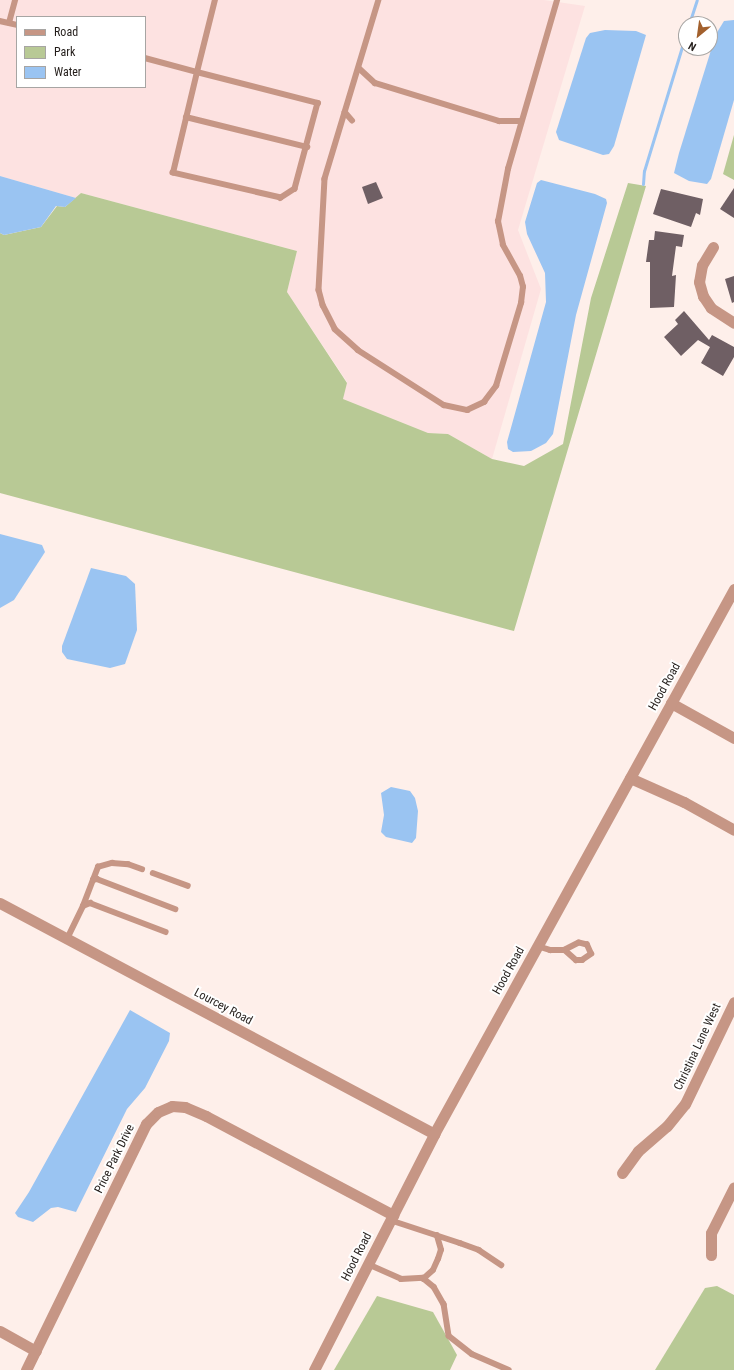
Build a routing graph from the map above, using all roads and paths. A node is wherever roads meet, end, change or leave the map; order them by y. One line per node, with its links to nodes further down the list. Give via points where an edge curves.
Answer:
1 (14, 0): 6 (lane)
2 (215, 0): 10 (lane)
3 (379, 0): 9 (lane)
4 (557, 0): 14 (lane)
5 (0, 21): 6 (lane)
6 (9, 23): 7 (lane)
7 (16, 25)
8 (146, 58): 10 (lane)
9 (359, 68): 11 (lane); 14 (lane, via 375,83 499,121)
10 (197, 72): 12 (lane); 15 (lane, via 318,103)
11 (345, 112): 13 (lane); 14 (lane, via 325,179 319,290 323,306 335,329 358,350 455,409 476,407 492,395 521,303 522,281 503,244 498,222 508,169)
12 (186, 117): 15 (lane); 15 (lane, via 173,173 281,198 295,189)
13 (352, 120)
14 (521, 121)
15 (307, 147)
16 (712, 247): 17 (street, via 702,265 699,282 703,296 711,308)
17 (734, 324)
18 (734, 589): 19 (street, Hood Road)
19 (671, 703): 20 (street); 21 (street, Hood Road)
20 (734, 738)
21 (630, 778): 22 (street, via 684,802); 32 (street, Hood Road)
22 (734, 830)
23 (142, 869): 25 (lane, via 128,864 112,863 98,867)
24 (153, 873): 26 (lane)
25 (93, 880): 28 (lane); 29 (lane, via 97,879)
26 (188, 886)
27 (0, 903): 31 (street, Lourcey Road)
28 (83, 906): 30 (lane, via 90,903); 31 (lane)
29 (175, 909)
30 (166, 932)
31 (67, 938): 35 (street, Lourcey Road)
32 (537, 946): 33 (lane, via 550,950); 35 (street, Hood Road)
33 (564, 950)
34 (734, 1002): 36 (street, Christina Lane West, via 685,1104 667,1126 638,1151)
35 (434, 1134): 38 (street, Hood Road)
36 (622, 1173)
37 (734, 1187): 40 (street, via 711,1233)
38 (392, 1217): 39 (lane); 41 (street, Hood Road); 45 (street, Price Park Drive, via 206,1116 185,1107 172,1106 158,1112 146,1124)
39 (437, 1236): 42 (lane, via 479,1250); 43 (lane, via 441,1250 433,1270)
40 (711, 1255)
41 (368, 1264): 43 (lane, via 402,1279); 47 (street, Hood Road)
42 (501, 1265)
43 (424, 1279): 48 (lane, via 434,1287 444,1304 449,1336 472,1354)
44 (0, 1332): 45 (street)
45 (36, 1351): 46 (street, Price Park Drive)
46 (26, 1370)
47 (314, 1370)
48 (509, 1370)

